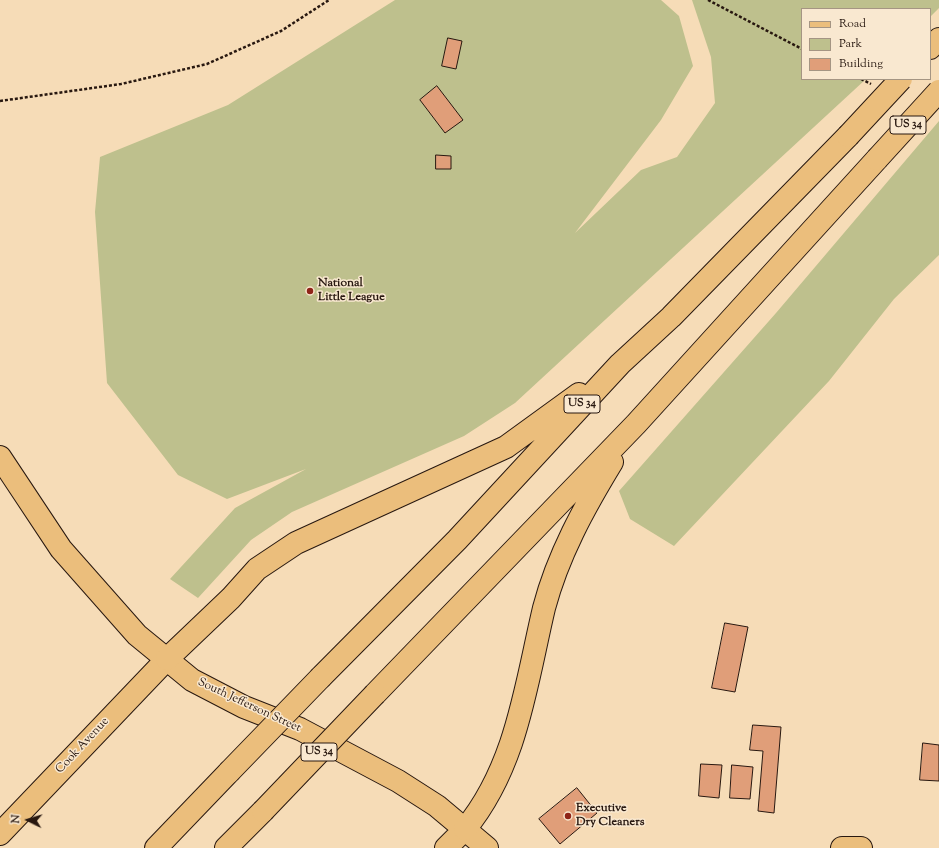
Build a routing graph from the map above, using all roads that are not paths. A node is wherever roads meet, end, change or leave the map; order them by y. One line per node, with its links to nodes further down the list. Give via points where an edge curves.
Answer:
1 (900, 80): 3 (main road, US 34, bridge, via 670,317)
2 (939, 91): 4 (main road, US 34, bridge)
3 (620, 364): 6 (main road, Cook Avenue, via 506,447 296,543 257,569 231,598); 9 (main road, US 34, bridge, via 457,540)
4 (636, 424): 7 (main road, via 589,500 564,548 545,607 526,694 507,758 480,812); 10 (main road, US 34, bridge)
5 (0, 457): 6 (main road, South Jefferson Street, via 61,548 137,634)
6 (167, 659): 7 (main road, South Jefferson Street, via 192,680 300,730 398,781 437,806); 8 (main road, Cook Avenue)
7 (465, 829): 11 (main road); 12 (main road, South Jefferson Street)
8 (0, 834)
9 (156, 848)
10 (226, 848)
11 (446, 848)
12 (487, 848)
13 (842, 848): 14 (main road)
14 (861, 848)

